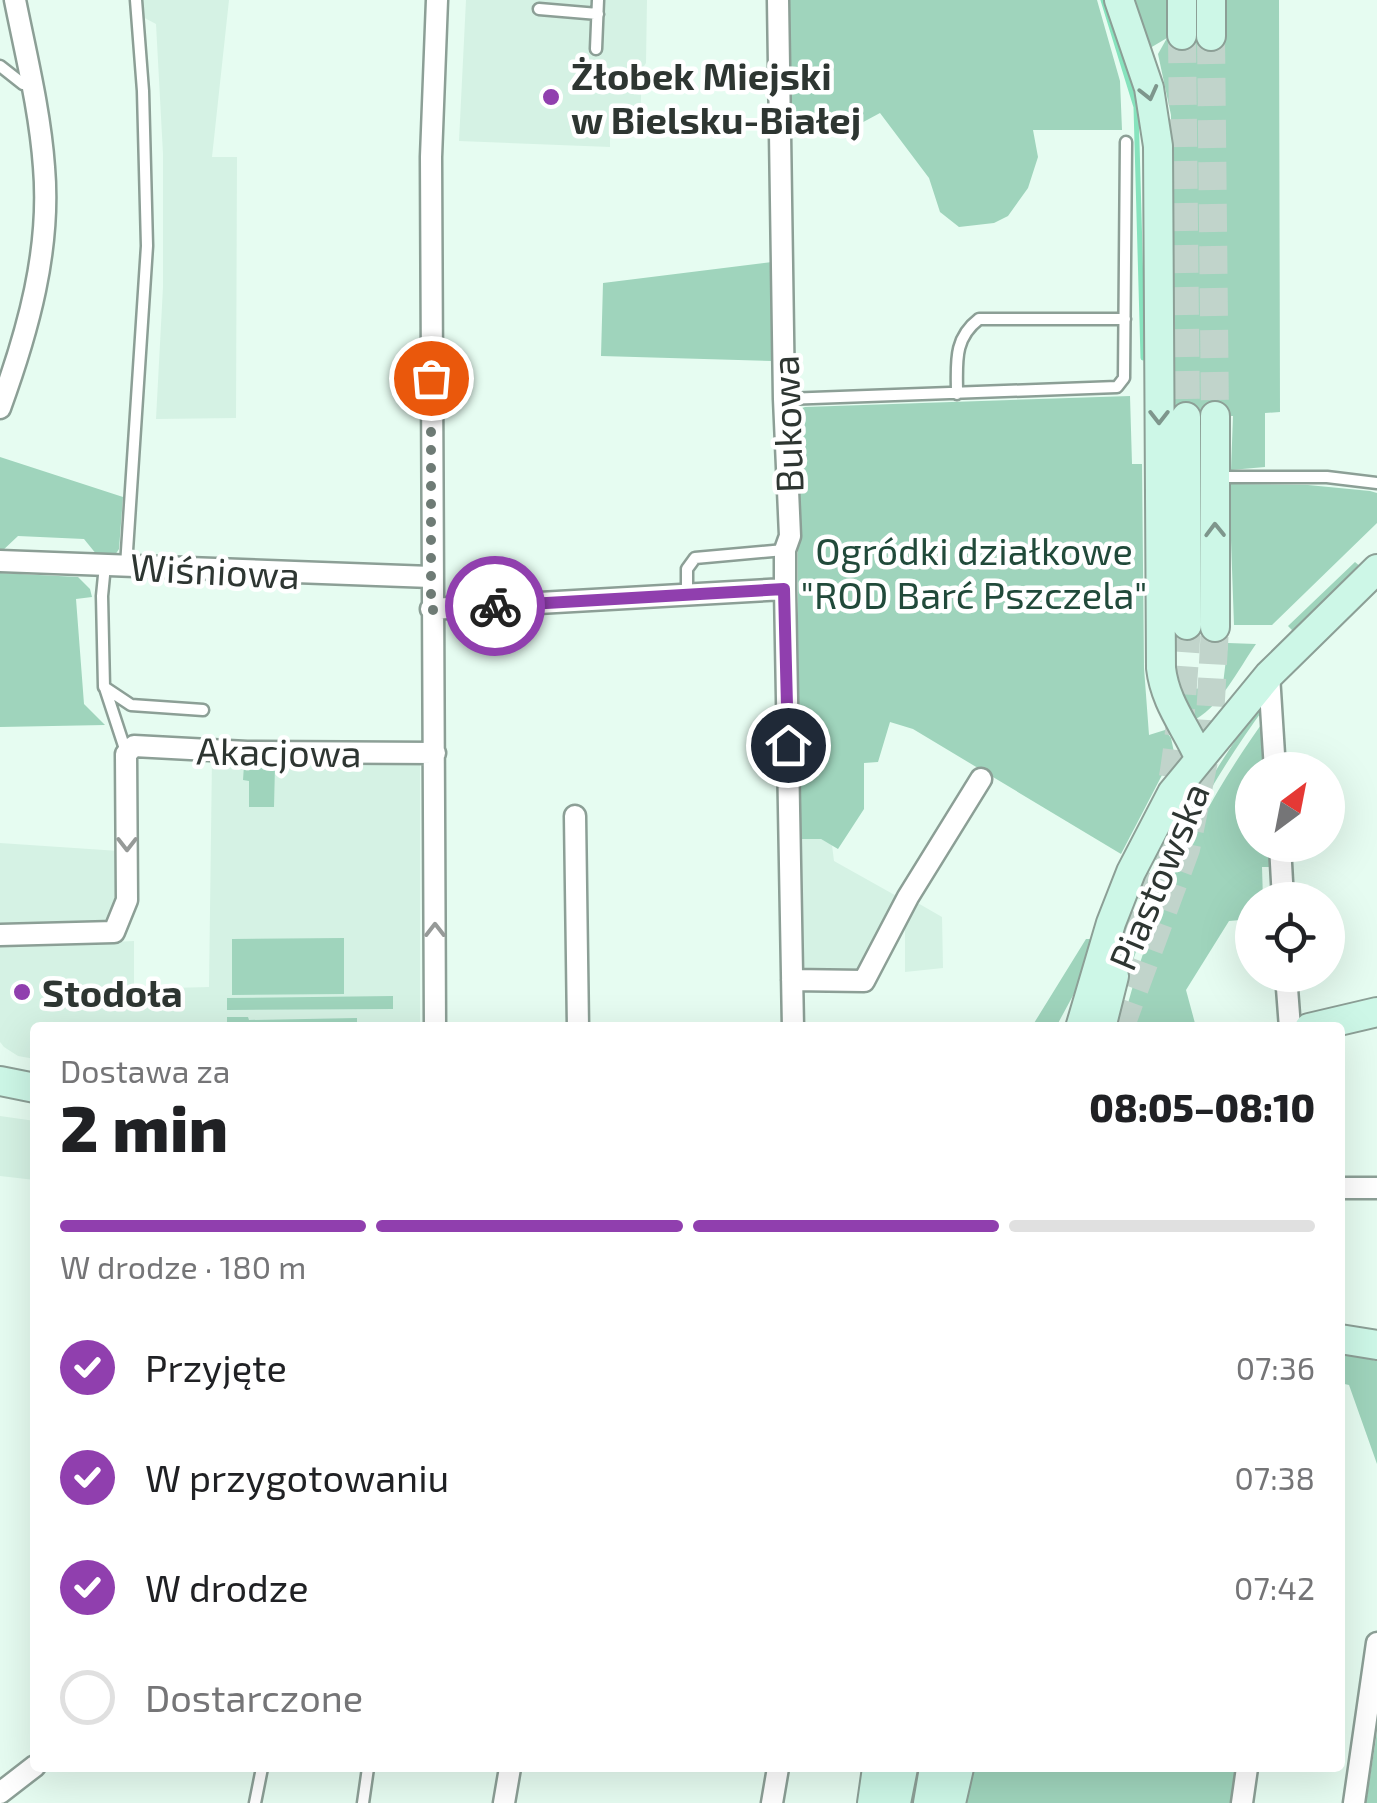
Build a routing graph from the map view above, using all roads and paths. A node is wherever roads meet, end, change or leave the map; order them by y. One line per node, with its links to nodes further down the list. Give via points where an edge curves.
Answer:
1 (15, 0): 15 (street)
2 (136, 0): 28 (lane, via 146,246)
3 (438, 0): 30 (street, via 431,157)
4 (598, 0): 10 (lane)
5 (778, 0): 20 (street, Bukowa)
6 (1119, 0): 43 (main road, one-way to 43, via 1149,88 1158,146 1161,668 1168,704)
7 (1182, 0): 11 (main road)
8 (1211, 0): 12 (main road)
9 (539, 9): 10 (lane)
10 (598, 14): 13 (lane)
11 (1182, 35)
12 (1211, 36)
13 (596, 49)
14 (0, 66): 15 (lane)
15 (32, 85): 18 (street, via 45,168 44,235 35,292)
16 (1126, 142): 17 (lane)
17 (1125, 319): 19 (lane, via 979,320 965,330 958,352); 19 (lane, via 1124,378 1117,387)
18 (7, 368): 21 (street)
19 (956, 394): 20 (lane)
20 (784, 400): 26 (street, Bukowa)
21 (0, 408)
22 (1215, 416): 24 (main road)
23 (1186, 417): 34 (main road)
24 (1215, 477): 25 (lane); 35 (main road, one-way to 24)
25 (1377, 483)
26 (786, 550): 31 (street, Bukowa); 32 (lane, via 695,558 686,569)
27 (0, 561): 28 (street, Wiśniowa)
28 (116, 566): 30 (street, Wiśniowa); 37 (lane, via 102,596)
29 (1377, 569): 36 (main road, Piastowska)
30 (431, 577): 33 (street)
31 (784, 589): 32 (street); 47 (street, Bukowa)
32 (687, 596): 33 (street)
33 (431, 610): 41 (street)
34 (1187, 625)
35 (1216, 627)
36 (1269, 674): 39 (main road, Piastowska); 40 (street)
37 (104, 687): 38 (lane, via 130,705); 42 (lane)
38 (203, 710)
39 (1225, 728): 43 (main road, Piastowska); 54 (main road, Piastowska)
40 (1275, 752)
41 (435, 753): 42 (street, Akacjowa, via 134,746); 50 (street, one-way to 41)
42 (126, 754): 46 (street, one-way to 46, via 127,900 114,932)
43 (1200, 759): 53 (main road, Piastowska, via 1172,793 1131,872)
44 (981, 779): 47 (street, via 864,981)
45 (575, 816): 51 (street)
46 (0, 935)
47 (792, 980): 52 (street, Bukowa)
48 (1287, 992): 55 (street)
49 (1377, 1012): 56 (main road)
50 (435, 1022)
51 (578, 1022)
52 (793, 1022)
53 (1085, 1022)
54 (1085, 1022)
55 (1290, 1022)
56 (1334, 1022)
57 (0, 1081): 58 (main road)
58 (30, 1087)
59 (1345, 1188): 60 (street)
60 (1377, 1188)
61 (1345, 1340): 62 (main road)
62 (1377, 1345)
63 (1377, 1644): 84 (street)
64 (30, 1770): 74 (street)
65 (261, 1772): 75 (lane)
66 (367, 1772): 76 (lane)
67 (509, 1772): 77 (street)
68 (777, 1772): 78 (street)
69 (876, 1772): 79 (main road)
70 (902, 1772): 80 (main road)
71 (933, 1772): 81 (main road)
72 (958, 1772): 82 (main road)
73 (1246, 1772): 83 (street)
74 (0, 1793)
75 (255, 1803)
76 (363, 1803)
77 (504, 1803)
78 (772, 1803)
79 (872, 1803)
80 (896, 1803)
81 (928, 1803)
82 (952, 1803)
83 (1242, 1803)
84 (1354, 1803)

